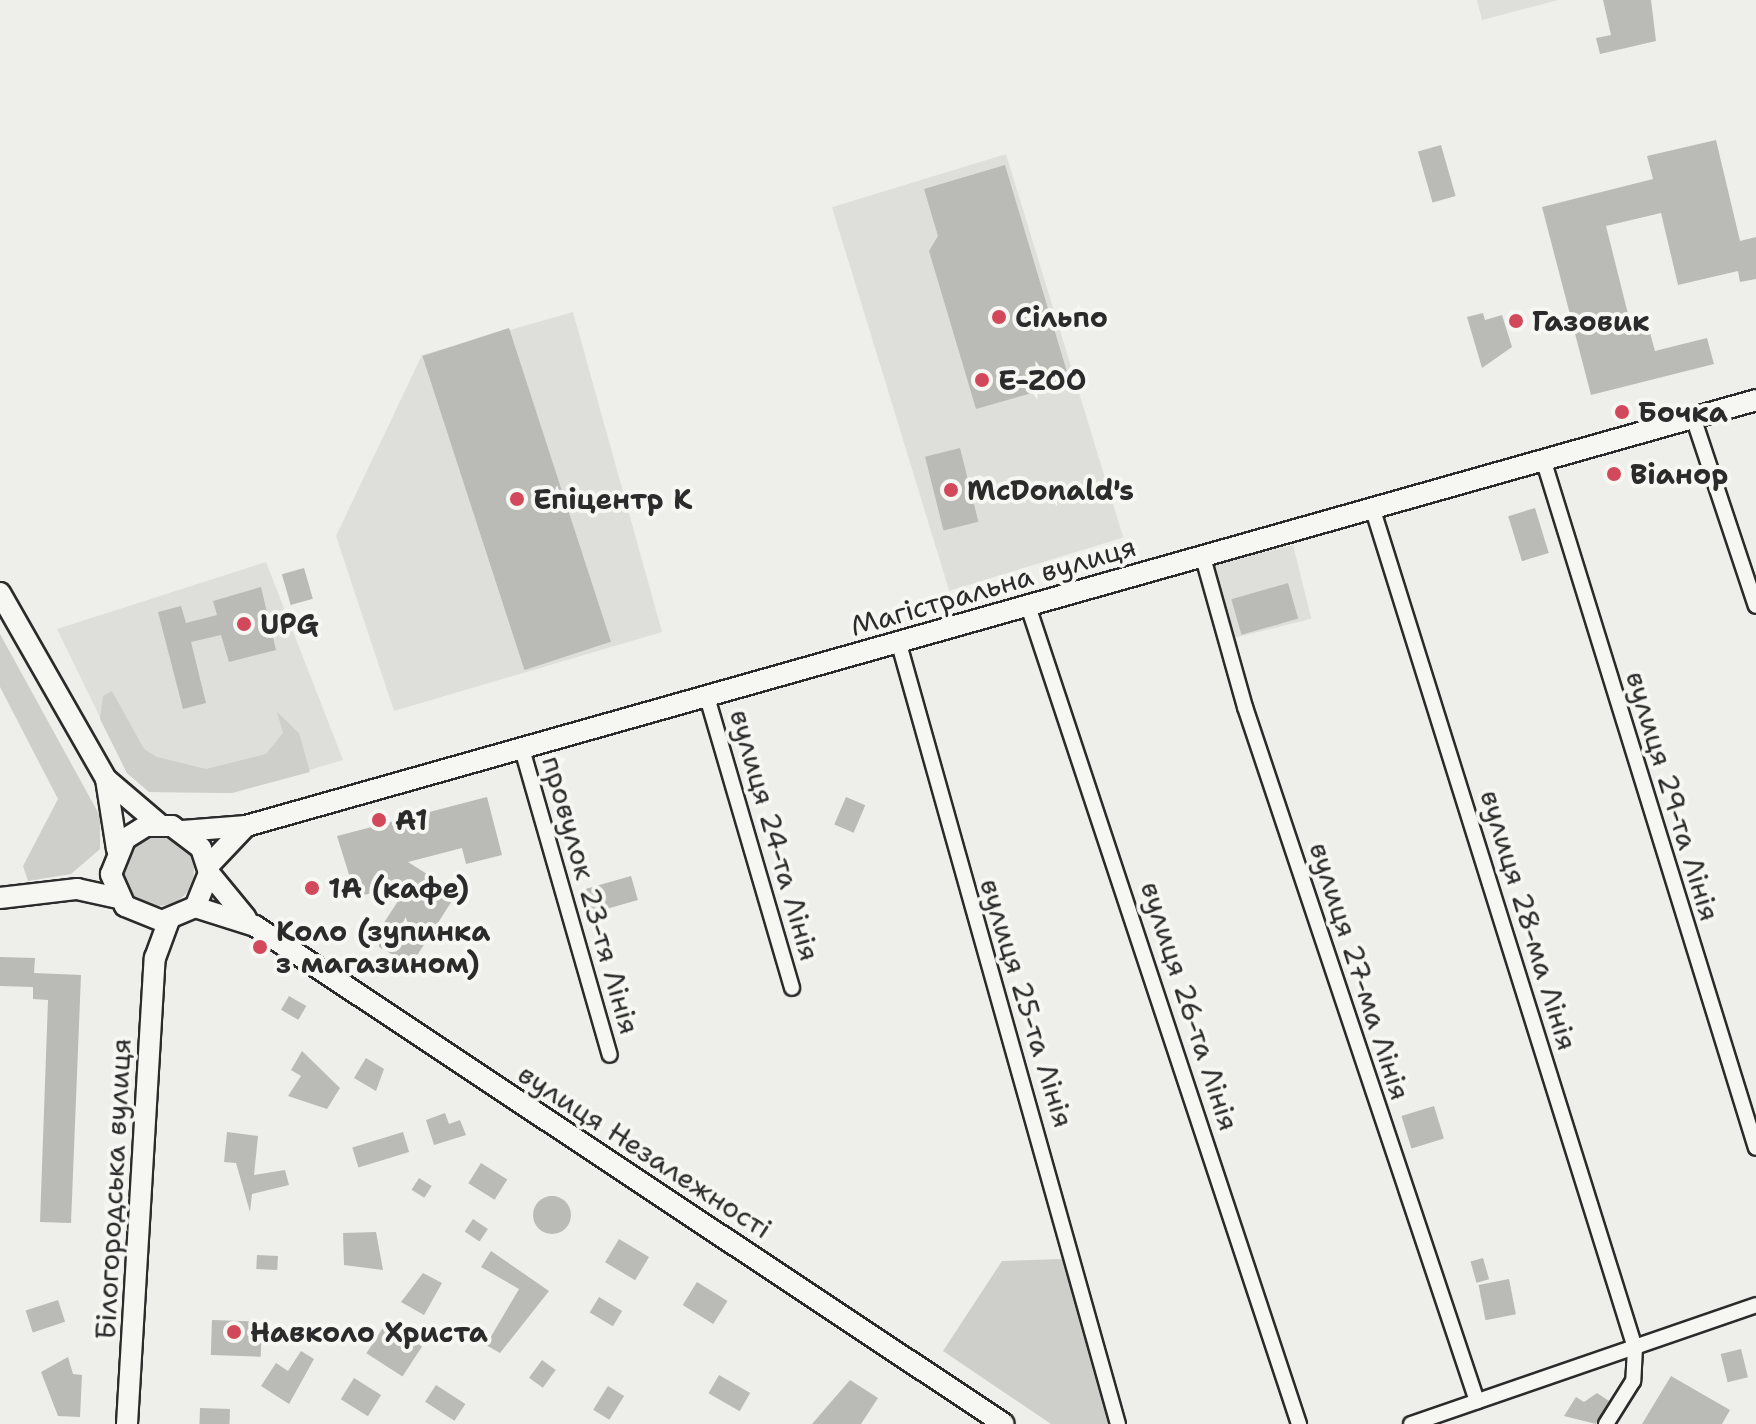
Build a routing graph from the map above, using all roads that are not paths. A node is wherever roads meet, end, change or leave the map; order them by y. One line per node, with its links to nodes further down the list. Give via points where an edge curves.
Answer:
1 (1756, 400): 2 (main road, Магістральна вулиця)
2 (1693, 417): 3 (main road, Магістральна вулиця); 8 (street)
3 (1543, 459): 4 (main road, Магістральна вулиця); 28 (street, вулиця 29-та Лінія)
4 (1372, 507): 5 (main road, Магістральна вулиця); 30 (street, вулиця 28-ма Лінія)
5 (1202, 554): 7 (main road, Магістральна вулиця); 31 (street, вулиця 27-ма Лінія, via 1245,707)
6 (0, 593): 12 (main road)
7 (1028, 606): 9 (main road, Магістральна вулиця); 35 (street, вулиця 26-та Лінія)
8 (1756, 606)
9 (899, 644): 10 (main road, Магістральна вулиця); 34 (street, вулиця 25-та Лінія)
10 (707, 697): 11 (main road, Магістральна вулиця); 26 (street, вулиця 24-та Лінія)
11 (522, 749): 14 (main road, Магістральна вулиця); 27 (street, провулок 23-тя Лінія)
12 (106, 779): 13 (main road); 16 (main road)
13 (159, 824): 15 (main road); 16 (main road, via 135,831)
14 (246, 826): 15 (main road, Магістральна вулиця); 17 (main road)
15 (183, 831): 17 (main road)
16 (115, 855): 18 (main road); 20 (main road)
17 (208, 870): 21 (main road); 24 (main road)
18 (77, 889): 19 (main road); 20 (main road)
19 (0, 898)
20 (118, 898): 22 (main road)
21 (195, 907): 23 (main road); 24 (main road)
22 (142, 918): 23 (main road); 25 (main road)
23 (169, 920): 25 (main road)
24 (255, 926): 33 (main road, вулиця Незалежності)
25 (155, 958): 32 (main road, Білогородська вулиця)
26 (792, 988)
27 (610, 1055)
28 (1756, 1148)
29 (1756, 1305): 30 (street)
30 (1635, 1348): 31 (street); 37 (street, via 1633,1381)
31 (1477, 1401): 36 (street)
32 (127, 1424)
33 (1004, 1424)
34 (1118, 1424)
35 (1299, 1424)
36 (1411, 1424)
37 (1606, 1424)

